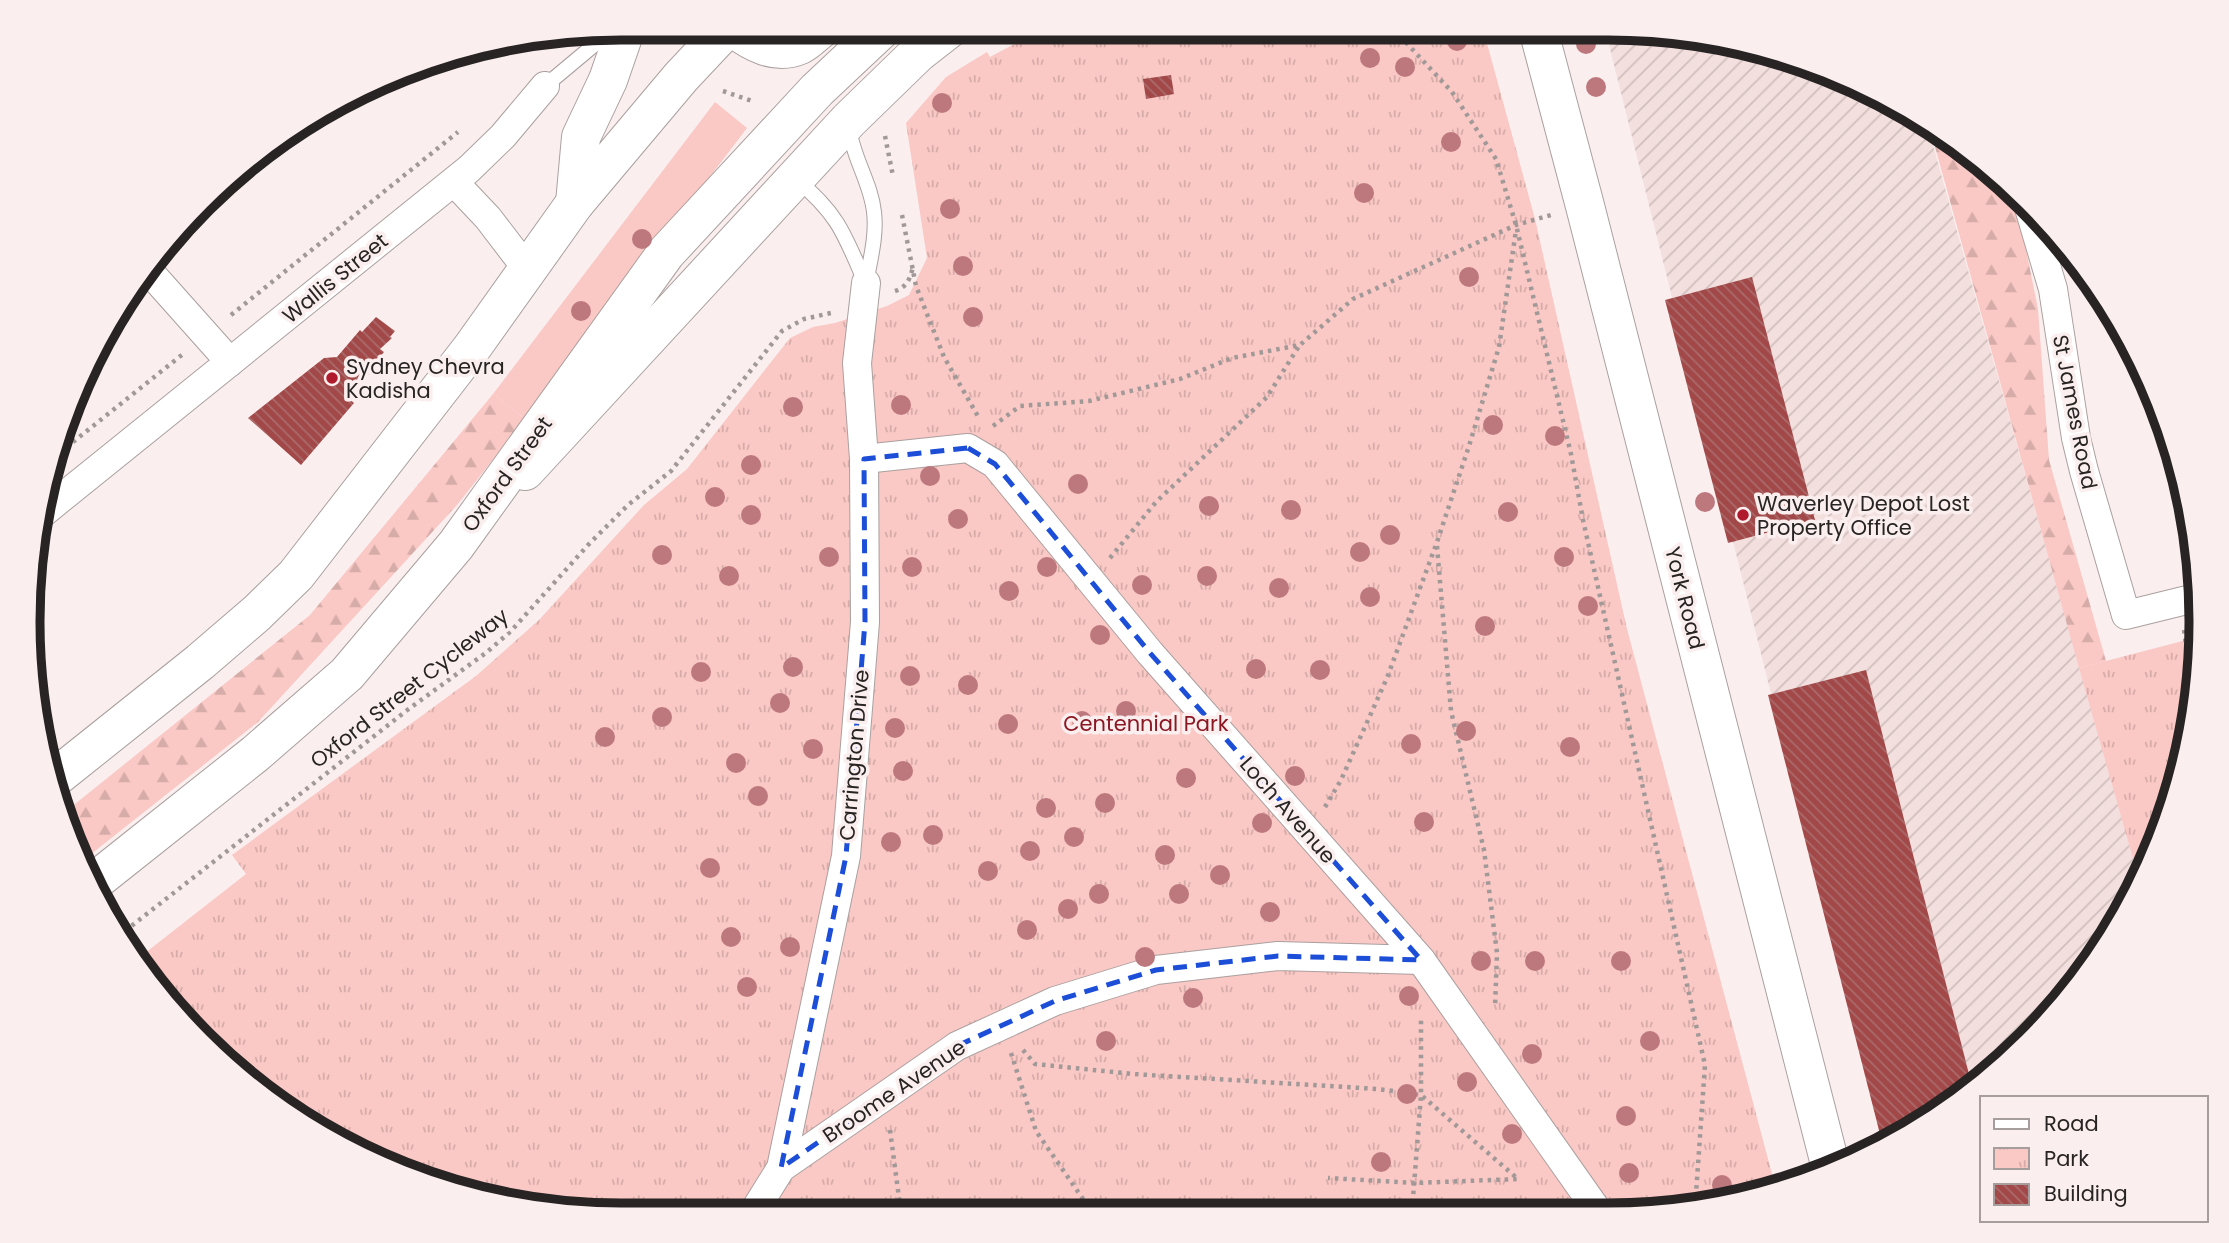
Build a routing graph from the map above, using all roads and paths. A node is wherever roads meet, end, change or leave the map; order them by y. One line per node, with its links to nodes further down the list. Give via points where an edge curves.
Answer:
1 (622, 40): 18 (main road, via 581,137)
2 (716, 40): 18 (main road)
3 (750, 40): 4 (main road, via 776,50)
4 (806, 40)
5 (870, 40): 37 (main road, Oxford Street, via 817,90 666,253)
6 (954, 40): 14 (main road, via 918,53)
7 (1403, 40): 21 (path, via 1452,92 1496,159)
8 (1541, 40): 19 (main road, York Road)
9 (599, 41): 10 (lane, Wallis Street)
10 (545, 86): 16 (street, Wallis Street, via 485,155)
11 (723, 91): 12 (path)
12 (765, 106)
13 (467, 124): 28 (path, Wallis Street)
14 (866, 126): 15 (main road); 17 (path); 26 (lane, Carrington Drive, via 852,146 874,212)
15 (795, 178): 26 (lane, via 836,218); 37 (main road)
16 (454, 182): 24 (street); 30 (street, Wallis Street)
17 (895, 186)
18 (575, 203): 24 (main road)
19 (1585, 206): 21 (path); 50 (main road, York Road)
20 (901, 213): 23 (path)
21 (1516, 225): 29 (path, via 1353,299); 36 (path, via 1499,347); 54 (path, via 1705,1065)
22 (2035, 227): 39 (street, St James Road, via 2053,289 2076,438 2126,615)
23 (913, 267): 26 (path, via 905,286); 31 (path, via 944,357)
24 (527, 269): 41 (main road, via 471,349 296,575 200,662)
25 (154, 277): 28 (street)
26 (878, 288): 34 (street, Carrington Drive, via 857,363)
27 (840, 312): 44 (path, Oxford Street Cycleway, via 804,319 782,331 671,471 628,505 487,652)
28 (205, 334): 30 (street); 33 (path, Wallis Street)
29 (1300, 345): 32 (path, via 1232,358 1180,379 1089,401 1020,406); 38 (path, via 1267,397 1156,502)
30 (230, 362): 35 (street, Wallis Street)
31 (980, 420)
32 (986, 431)
33 (68, 446)
34 (863, 460): 38 (street, Loch Avenue, via 968,448 995,464); 51 (street, Carrington Drive, via 865,622 846,856)
35 (51, 506)
36 (1437, 542): 42 (path, via 1387,678 1341,780); 47 (path, via 1451,711 1484,850 1497,953)
37 (456, 545): 43 (main road, Oxford Street, via 347,674)
38 (1091, 582): 42 (street, Loch Avenue)
39 (2188, 600): 40 (path)
40 (2188, 657)
41 (61, 774)
42 (1308, 834): 45 (street, Loch Avenue)
43 (99, 878)
44 (128, 928)
45 (1421, 960): 46 (street, Broome Avenue, via 1278,956 1156,970 1055,1001); 47 (street, Loch Avenue); 48 (path)
46 (1001, 1026): 48 (path, via 1035,1064); 49 (street, Broome Avenue, via 957,1046); 57 (path, via 1036,1131)
47 (1492, 1060): 59 (street, Loch Avenue)
48 (1421, 1095): 53 (path); 53 (path, via 1518,1180)
49 (886, 1096): 51 (street, Broome Avenue); 56 (path)
50 (1828, 1160)
51 (781, 1168): 55 (street, Carrington Drive)
52 (1328, 1178): 53 (path)
53 (1414, 1183): 58 (path)
54 (1696, 1196)
55 (759, 1203)
56 (900, 1203)
57 (1085, 1203)
58 (1413, 1203)
59 (1592, 1203)

